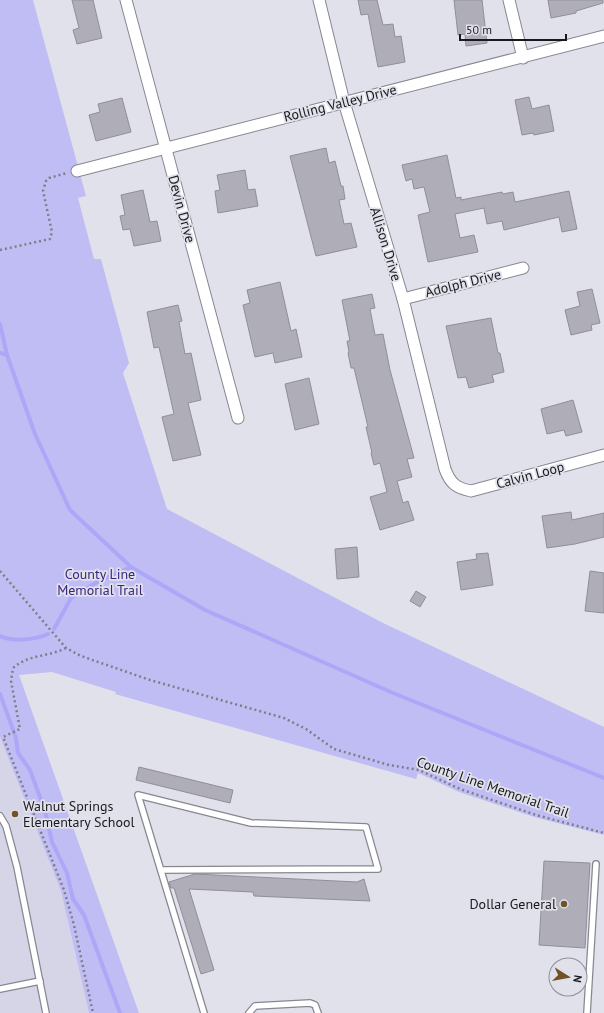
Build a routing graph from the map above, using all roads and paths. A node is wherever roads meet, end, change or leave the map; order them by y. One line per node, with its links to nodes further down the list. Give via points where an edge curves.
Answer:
1 (126, 0): 7 (street, Devin Drive)
2 (318, 0): 6 (street, Allison Drive)
3 (509, 0): 5 (street)
4 (604, 36): 5 (street, Rolling Valley Drive)
5 (523, 58): 6 (street, Rolling Valley Drive)
6 (344, 102): 7 (street, Rolling Valley Drive); 11 (street, Allison Drive)
7 (166, 148): 8 (street, Rolling Valley Drive); 12 (street, Devin Drive)
8 (77, 171): 9 (path, via 46,181 43,191 52,232 50,239)
9 (0, 250)
10 (524, 268): 11 (street, Adolph Drive)
11 (403, 299): 14 (street, Allison Drive, via 445,469 451,483)
12 (238, 418)
13 (604, 454): 14 (street, Calvin Loop, via 471,491)
14 (456, 487)
15 (0, 572): 16 (path, County Line Memorial Trail)
16 (66, 648): 18 (path, County Line Memorial Trail, via 94,662 131,674 284,718 334,749 389,766 419,770 460,789 536,815); 24 (path, via 59,652 26,659 13,668 11,681 20,729 3,737 64,890)
17 (0, 816): 21 (lane, via 6,826 17,867)
18 (604, 832)
19 (596, 864): 28 (lane)
20 (161, 870): 20 (lane, via 138,795 251,823 366,827 378,869); 25 (lane)
21 (40, 981): 22 (lane); 23 (lane)
22 (0, 989)
23 (46, 1013)
24 (93, 1013)
25 (204, 1013)
26 (249, 1013): 27 (lane, via 255,1006 310,1003 315,1005)
27 (318, 1013)
28 (587, 1013)

